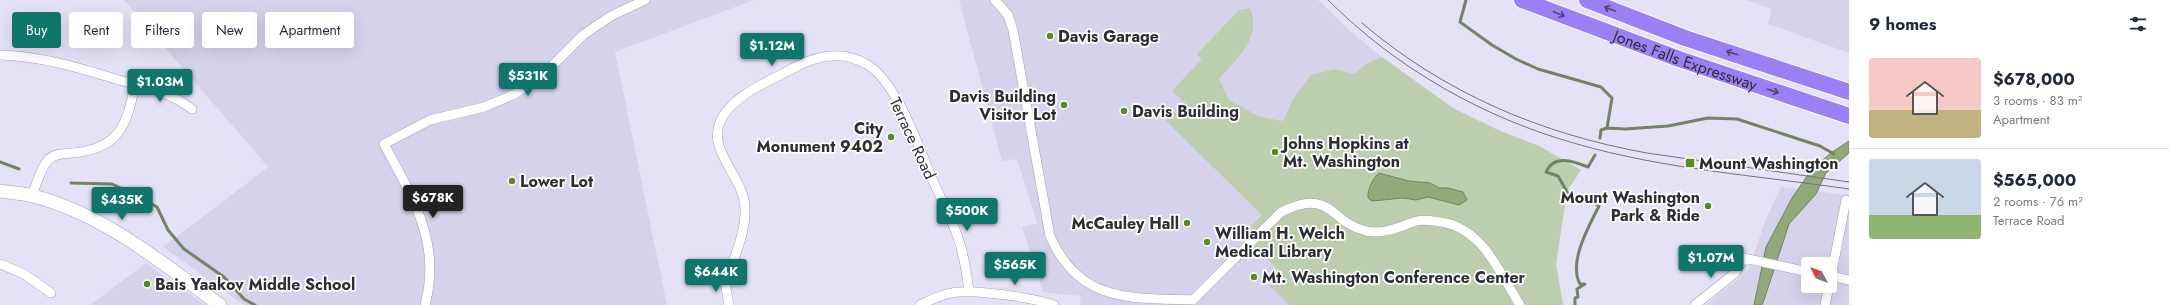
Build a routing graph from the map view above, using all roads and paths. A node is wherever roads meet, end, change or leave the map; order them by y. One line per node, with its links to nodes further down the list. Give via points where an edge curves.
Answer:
1 (645, 0): 22 (street, via 611,16 583,35 544,74 515,94 484,107 430,120 384,144 422,218 426,233 431,272)
2 (995, 0): 26 (street, via 1008,15 1013,30 1050,236 1064,262 1096,288 1126,298 1193,300 1281,212 1294,206 1314,203 1325,206 1367,231 1393,230 1418,221 1447,223 1460,228 1472,236 1496,263)
3 (1522, 0): 9 (highway, Jones Falls Expressway, one-way to 9, via 1679,59)
4 (1587, 0): 7 (highway, Jones Falls Expressway, one-way to 4, via 1686,38)
5 (0, 55): 6 (street, via 58,62)
6 (135, 84): 8 (street, via 171,95); 11 (street, via 125,123 110,142 88,152 55,155 49,159)
7 (1849, 92)
8 (192, 109)
9 (1849, 116)
10 (0, 191): 11 (main road)
11 (32, 195): 21 (main road, via 62,205 112,229)
12 (1846, 200): 13 (street)
13 (1834, 257)
14 (0, 264): 19 (street, via 24,274)
15 (1801, 270): 27 (street, via 1744,258 1735,272)
16 (1837, 279): 17 (street)
17 (1849, 280)
18 (969, 292): 23 (street, Terrace Road, via 960,242 914,132 900,106 870,66 845,56 832,55 802,63 774,78 734,103 719,123 717,145 743,190 746,208 727,279); 24 (street, via 946,294); 25 (street, via 1037,300)
19 (51, 293)
20 (1828, 293): 28 (street)
21 (220, 305)
22 (425, 305)
23 (729, 305)
24 (920, 305)
25 (1054, 305)
26 (1520, 305)
27 (1695, 305)
28 (1825, 305)

